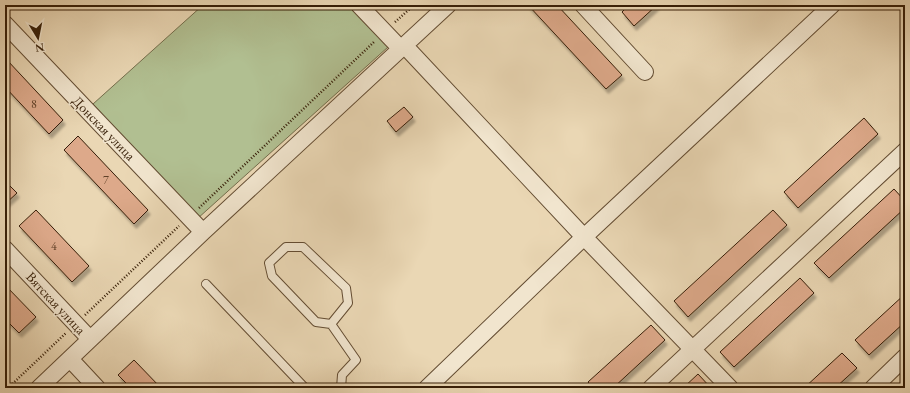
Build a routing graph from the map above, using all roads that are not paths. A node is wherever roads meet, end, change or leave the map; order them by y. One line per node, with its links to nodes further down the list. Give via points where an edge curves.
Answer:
1 (359, 5): 6 (street)
2 (448, 5): 6 (street)
3 (832, 5): 10 (street)
4 (592, 8): 7 (street)
5 (5, 24): 9 (street, Донская улица)
6 (403, 47): 9 (street); 10 (street)
7 (645, 72)
8 (905, 151): 15 (street)
9 (203, 232): 14 (street)
10 (584, 237): 15 (street); 22 (street)
11 (5, 249): 14 (street, Вятская улица)
12 (206, 284): 20 (lane)
13 (331, 324): 13 (lane, via 316,322 272,276 269,263 286,247 303,247 346,288 348,303); 21 (lane, via 356,360 342,375)
14 (90, 339): 17 (street)
15 (693, 348): 23 (street); 24 (street)
16 (905, 358): 25 (street)
17 (70, 359): 18 (street); 19 (street)
18 (39, 388)
19 (97, 388)
20 (305, 388)
21 (340, 388)
22 (427, 388)
23 (651, 388)
24 (730, 388)
25 (873, 388)

